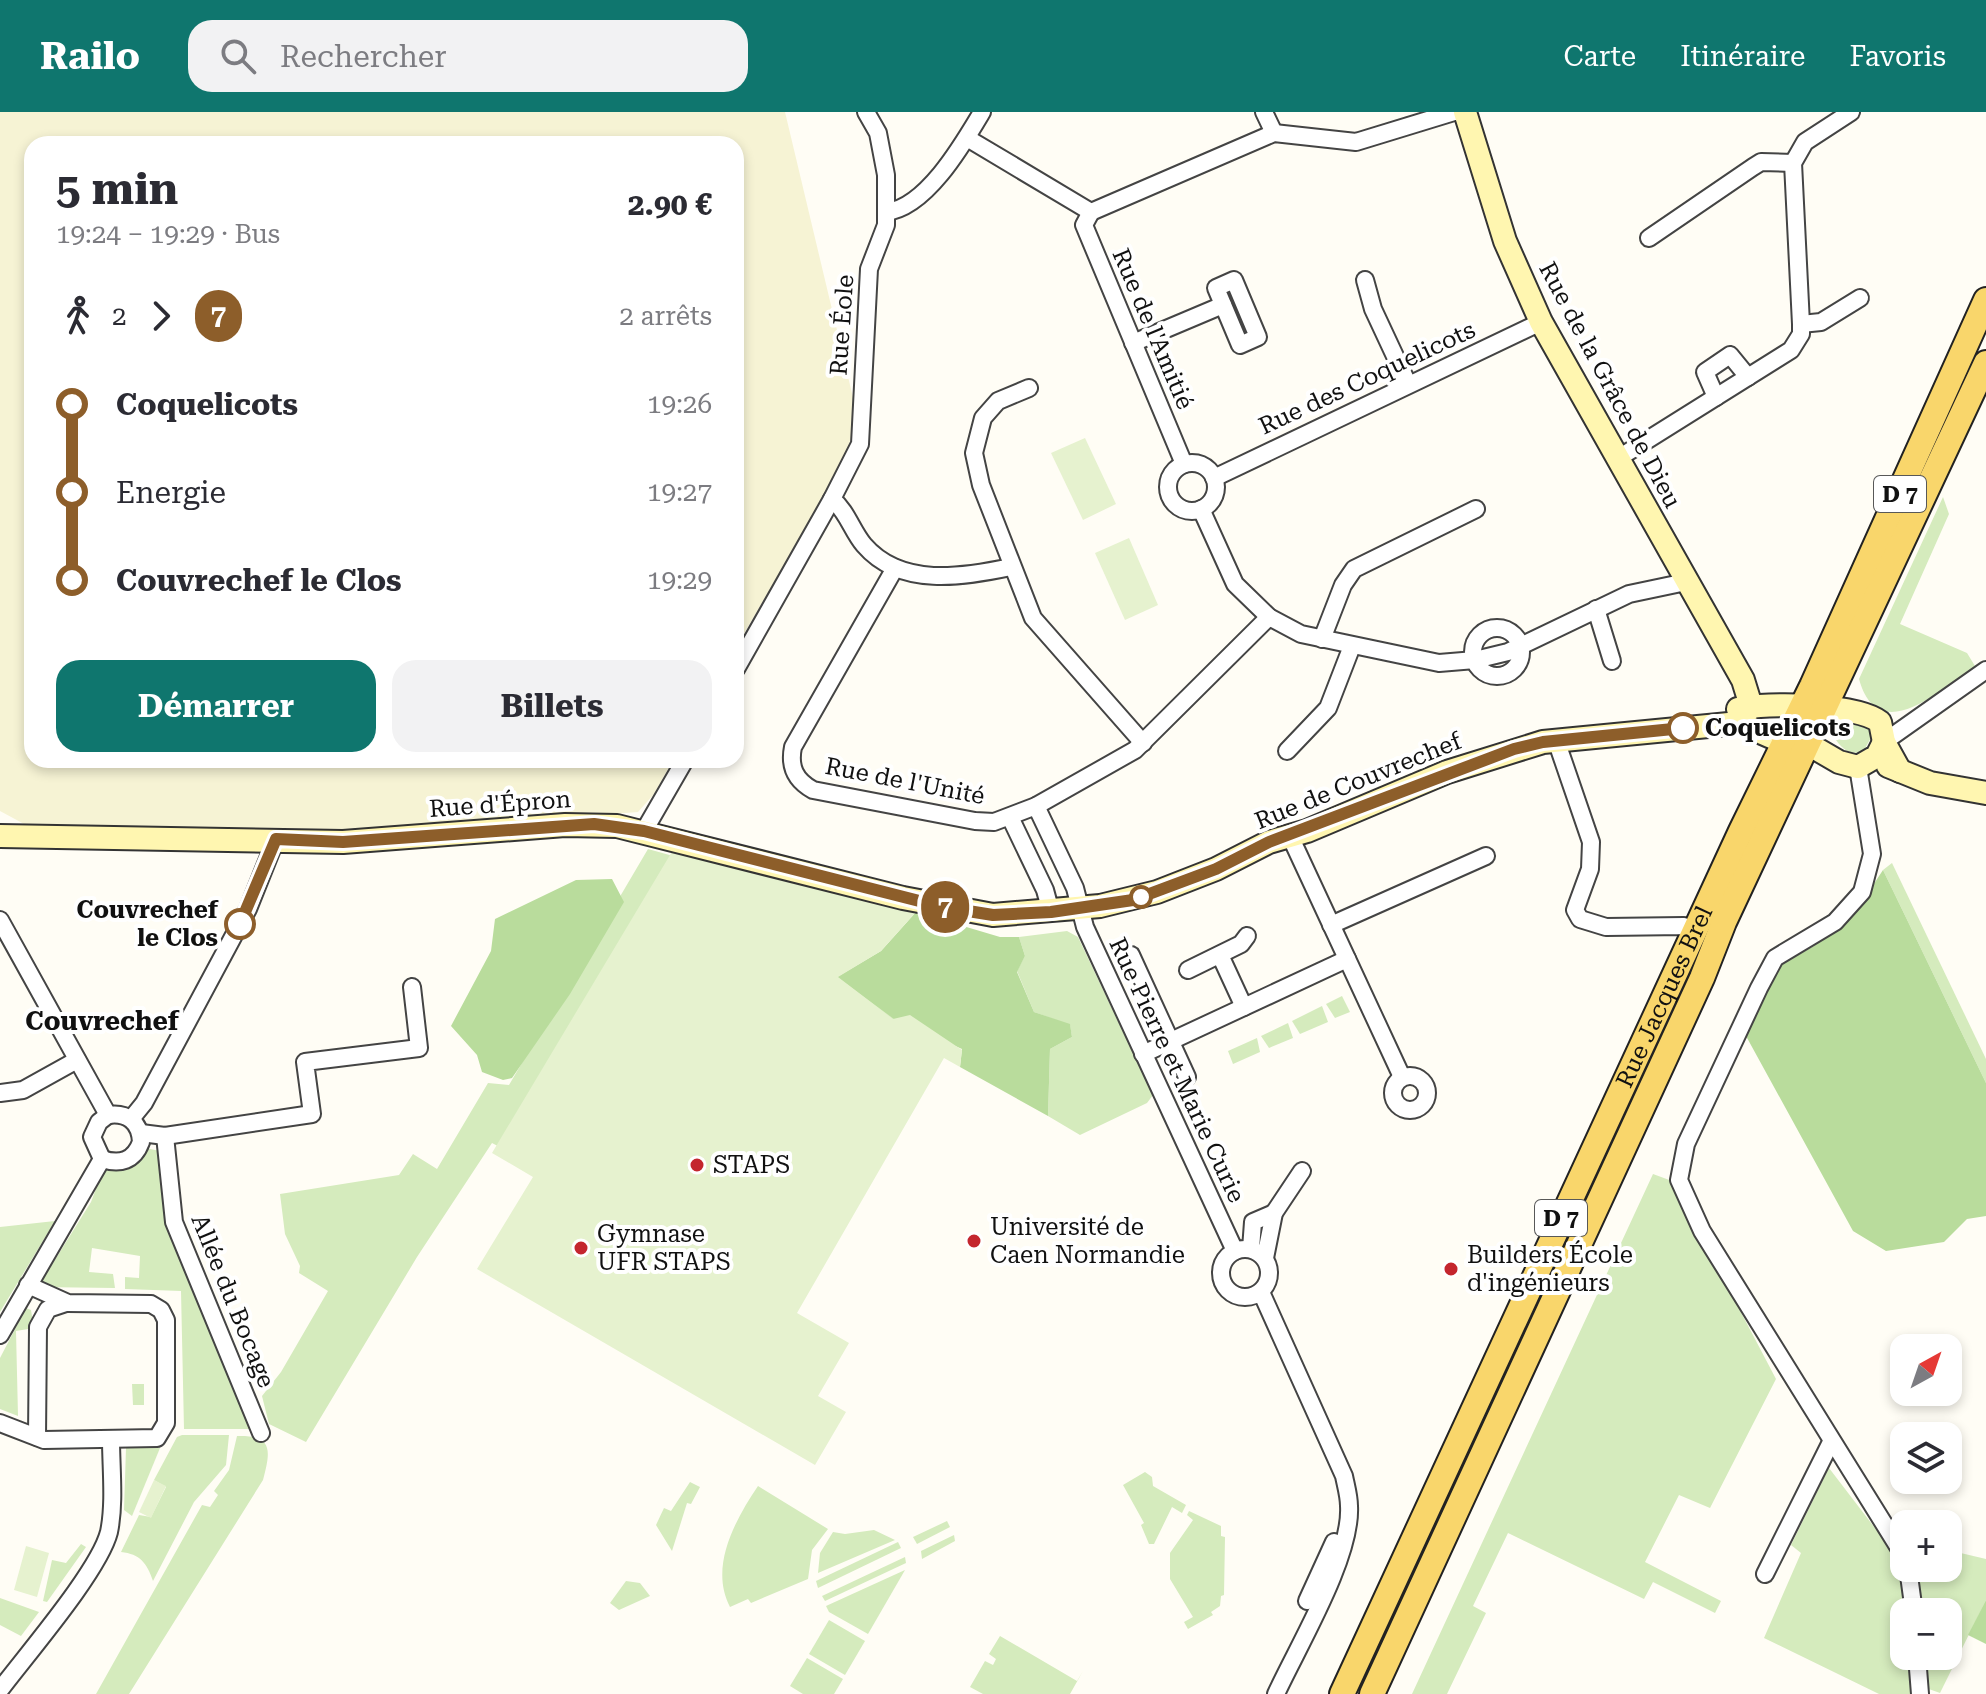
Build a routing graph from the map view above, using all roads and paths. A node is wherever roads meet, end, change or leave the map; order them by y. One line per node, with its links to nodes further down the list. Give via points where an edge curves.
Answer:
1 (866, 112): 10 (street, Rue Éole, via 878,133)
2 (982, 112): 8 (street)
3 (1264, 112): 7 (street)
4 (1454, 112): 7 (street, via 1356,142)
5 (1465, 112): 17 (street, Rue de la Grâce de Dieu, via 1505,241)
6 (1851, 112): 9 (street, via 1805,142)
7 (1274, 133): 11 (street)
8 (967, 138): 10 (street, via 922,192 904,208); 11 (street)
9 (1793, 163): 12 (street, via 1761,162); 18 (street)
10 (886, 212): 28 (street, Rue Éole, via 869,269 860,444)
11 (1091, 212): 19 (street, Rue de l'Amitié, via 1084,225)
12 (1649, 238)
13 (1365, 280): 22 (street)
14 (1860, 298): 18 (street, via 1821,322)
15 (1986, 300): 46 (main road, Rue Jacques Brel / D 7)
16 (1223, 305): 19 (street)
17 (1541, 322): 22 (street, Rue des Coquelicots); 25 (street, Rue de la Grâce de Dieu)
18 (1801, 324): 21 (street, via 1791,350)
19 (1133, 343): 26 (street, Rue de l'Amitié)
20 (1986, 363): 44 (main road, Rue Jacques Brel / D 7)
21 (1748, 377): 24 (street); 24 (street, via 1730,355 1705,372)
22 (1408, 384): 27 (street, Rue des Coquelicots)
23 (1029, 388): 31 (street, via 990,409 975,444 977,473)
24 (1716, 397): 25 (street)
25 (1617, 459): 33 (street, Rue de la Grâce de Dieu)
26 (1184, 464): 27 (street, via 1201,465); 29 (street, via 1172,474 1169,496 1179,507)
27 (1214, 478): 29 (street, via 1214,496)
28 (832, 499): 32 (street, via 864,545); 39 (street)
29 (1201, 509): 35 (street, via 1235,584)
30 (1476, 509): 36 (street, via 1354,569)
31 (1011, 567): 32 (street, via 933,576); 54 (street, via 1044,635)
32 (895, 568): 62 (street, Rue de l'Unité, via 793,747 795,776 813,790 852,798 975,821)
33 (1686, 582): 34 (street, via 1629,594); 43 (street, Rue de la Grâce de Dieu)
34 (1596, 609): 37 (street); 41 (street)
35 (1269, 617): 36 (street); 54 (street, Rue de l'Unité)
36 (1322, 639): 38 (street)
37 (1521, 645): 40 (street, via 1515,668 1501,676 1485,673); 40 (street, via 1505,629 1490,629 1477,638)
38 (1352, 646): 40 (street, via 1439,663); 56 (street, via 1328,708)
39 (744, 655)
40 (1475, 660)
41 (1612, 661)
42 (1986, 670): 50 (street)
43 (1736, 672): 48 (street, Rue de la Grâce de Dieu, via 1743,680); 49 (street, via 1729,700)
44 (1839, 681): 45 (main road, Rue Jacques Brel / D 7); 47 (street)
45 (1826, 710): 46 (street, Rue de Couvrechef); 47 (street); 55 (main road, Rue Jacques Brel / D 7)
46 (1795, 711): 48 (street, Rue de Couvrechef); 52 (main road, Rue Jacques Brel / D 7); 55 (main road)
47 (1867, 713): 50 (street, via 1886,720); 53 (street, via 1885,732)
48 (1745, 714): 49 (street, Rue de Couvrechef); 52 (street, Rue de Couvrechef)
49 (1709, 719): 51 (street, Rue de Couvrechef)
50 (1912, 719): 53 (street)
51 (1556, 740): 65 (street, Rue de Couvrechef, via 1491,756); 73 (street, via 1591,842 1590,869 1575,910 1580,919 1606,927)
52 (1783, 742): 55 (street, Rue de Couvrechef); 73 (main road, Rue Jacques Brel / D 7)
53 (1884, 742): 57 (street); 59 (street)
54 (1143, 743): 61 (street, Rue de l'Unité)
55 (1808, 744): 57 (street, via 1839,762); 110 (main road, Rue Jacques Brel / D 7)
56 (1287, 751)
57 (1864, 765): 59 (street); 102 (street, via 1872,854 1862,892 1835,922 1775,958 1686,1144 1679,1180 1702,1231)
58 (680, 768): 63 (street)
59 (1900, 771): 60 (street, via 1930,783)
60 (1986, 793)
61 (1036, 806): 62 (street, Rue de l'Unité); 68 (street, Rue Pierre et Marie Curie)
62 (1010, 817): 69 (street)
63 (644, 831): 66 (street, Rue d'Épron, via 594,824 343,842); 70 (street, Rue d'Épron, via 903,898)
64 (0, 836): 66 (street, Rue d'Épron)
65 (1290, 836): 68 (street, Rue de Couvrechef, via 1157,892); 72 (street)
66 (276, 839): 88 (street, via 224,956)
67 (1486, 856): 72 (street)
68 (1082, 908): 69 (street, Rue de Couvrechef); 82 (street, Rue Pierre et Marie Curie, via 1085,927)
69 (1051, 912): 70 (street, Rue de Couvrechef)
70 (993, 915)
71 (0, 920): 83 (street)
72 (1331, 925): 77 (street)
73 (1689, 928): 109 (main road, Rue Jacques Brel / D 7)
74 (1247, 936): 76 (street)
75 (1131, 955): 81 (street)
76 (1220, 955): 78 (street); 80 (street)
77 (1347, 959): 80 (street); 85 (street)
78 (1188, 970)
79 (412, 987): 89 (street, via 419,1048 305,1062 312,1114)
80 (1244, 1007): 81 (street)
81 (1171, 1041): 82 (street); 84 (street)
82 (1143, 1054): 93 (street, Rue Pierre et Marie Curie)
83 (77, 1060): 86 (street, via 23,1090); 87 (street)
84 (1187, 1077)
85 (1402, 1077)
86 (0, 1093)
87 (108, 1115): 88 (street); 90 (street, via 92,1137)
88 (136, 1126): 89 (street); 90 (street, via 138,1150 130,1159)
89 (165, 1136): 99 (street, Allée du Bocage, via 174,1222)
90 (102, 1159): 94 (street)
91 (1302, 1171): 92 (street)
92 (1274, 1213): 93 (street); 93 (street, via 1253,1222)
93 (1250, 1252): 95 (street, via 1270,1273); 95 (street, via 1224,1260 1222,1281 1237,1296)
94 (28, 1285): 96 (street); 97 (street)
95 (1256, 1294): 107 (street, via 1340,1499 1336,1538); 108 (street, via 1344,1476 1350,1508 1334,1571)
96 (68, 1303): 100 (street, via 48,1309 38,1327); 101 (street, via 151,1304 166,1320 164,1432 157,1438)
97 (0, 1335)
98 (0, 1423): 100 (street)
99 (261, 1433)
100 (37, 1437): 101 (street)
101 (111, 1439): 106 (street, via 110,1518 104,1544)
102 (1831, 1442): 103 (street); 104 (street)
103 (1890, 1534)
104 (1765, 1574)
105 (1918, 1670): 111 (street)
106 (0, 1690)
107 (1265, 1694)
108 (1276, 1694)
109 (1342, 1694)
110 (1372, 1694)
111 (1920, 1694)

